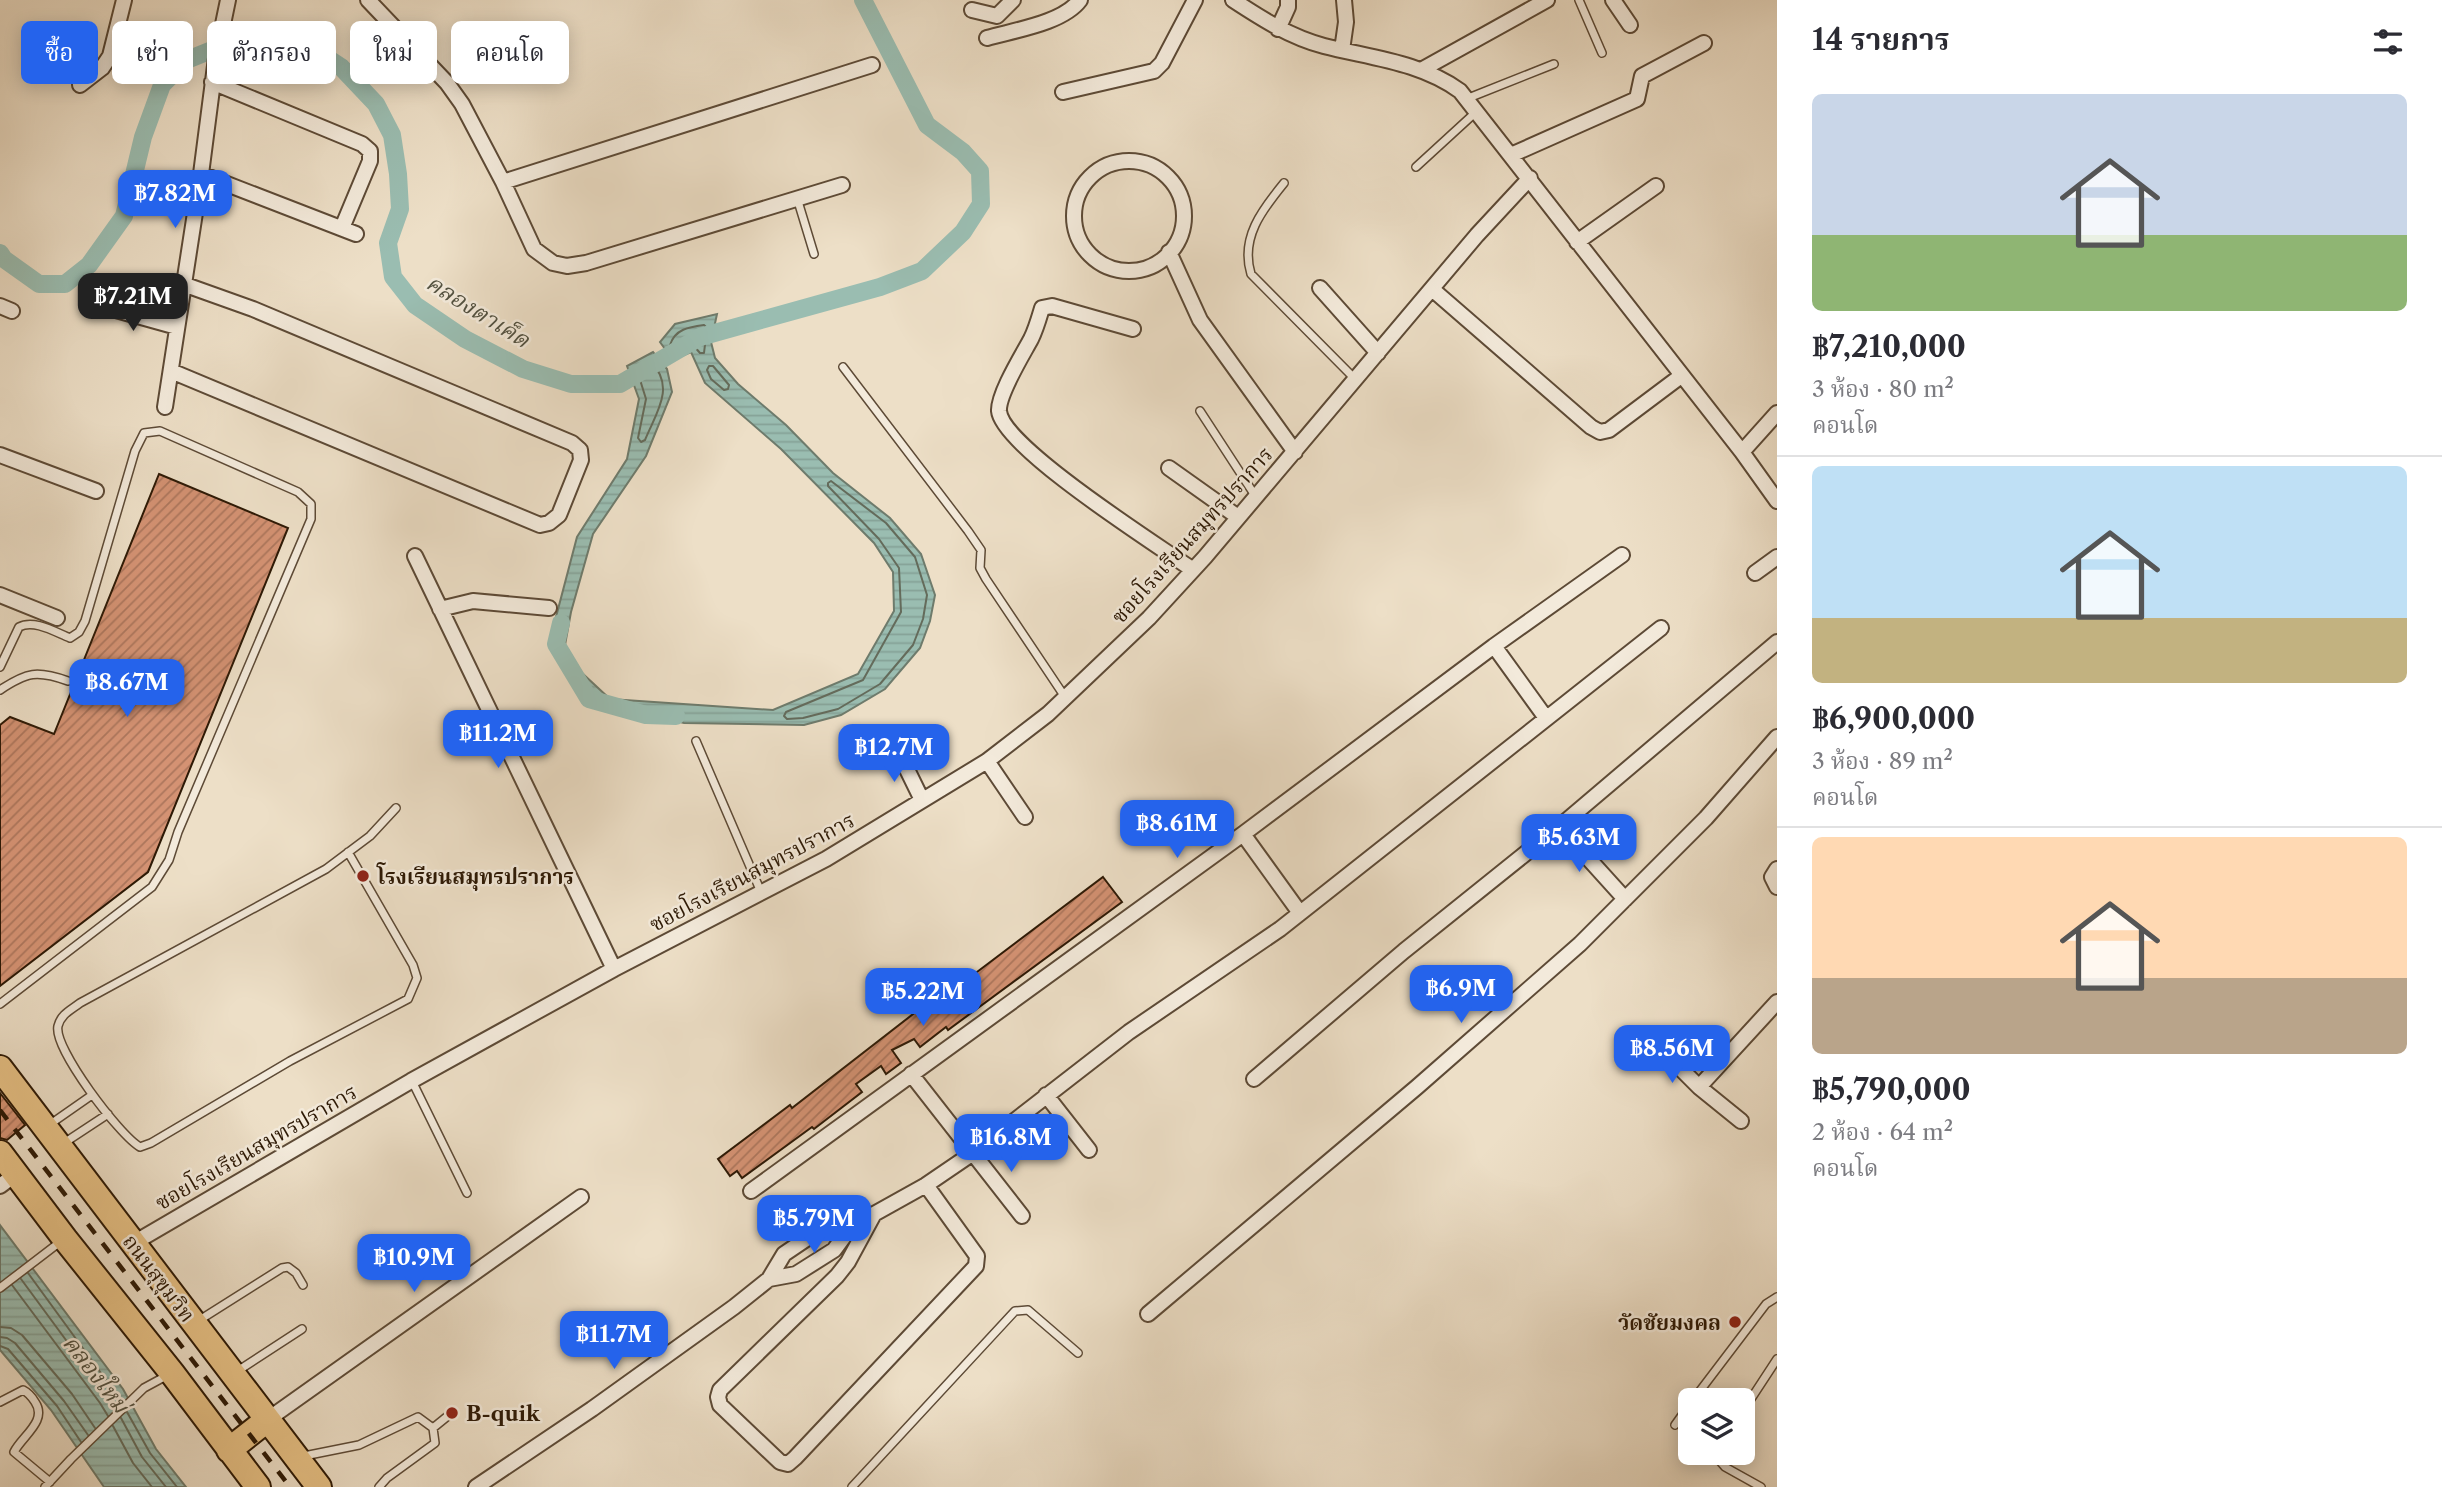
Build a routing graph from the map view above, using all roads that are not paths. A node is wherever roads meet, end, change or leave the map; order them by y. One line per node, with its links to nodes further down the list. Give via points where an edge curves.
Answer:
1 (124, 0): 26 (street, via 110,56)
2 (228, 0): 14 (street)
3 (368, 0): 34 (street, via 462,104)
4 (1013, 0): 13 (street, via 997,16)
5 (1080, 0): 17 (street, via 1058,17)
6 (1195, 0): 27 (street, via 1154,71)
7 (1233, 0): 16 (street)
8 (1288, 0): 16 (street)
9 (1344, 0): 19 (street)
10 (1547, 0): 23 (street)
11 (1579, 0): 20 (lane)
12 (1614, 0): 15 (street)
13 (972, 10)
14 (223, 21)
15 (1630, 25)
16 (1278, 29): 19 (street)
17 (987, 38)
18 (1704, 43): 30 (street, via 1642,76 1637,99)
19 (1342, 50): 23 (street)
20 (1602, 53)
21 (1554, 64): 28 (lane)
22 (872, 65): 34 (street)
23 (1421, 70): 28 (street, via 1441,78)
24 (212, 84): 32 (street)
25 (217, 84): 32 (street, via 362,144 370,151 370,161 349,231)
26 (79, 85)
27 (1063, 92)
28 (1466, 99): 29 (street)
29 (1477, 112): 30 (street); 31 (lane)
30 (1511, 155): 33 (street)
31 (1416, 167)
32 (201, 174): 42 (street)
33 (1530, 178): 39 (street); 44 (street, ซอยโรงเรียนสมุทรปราการ)
34 (503, 182): 38 (street, via 534,249 553,263 567,266)
35 (1284, 184): 52 (lane, via 1253,227 1247,260 1251,274)
36 (842, 185): 38 (street)
37 (1656, 186): 39 (street)
38 (797, 197): 41 (lane)
39 (1577, 242): 51 (street)
40 (1169, 252): 40 (street, via 1182,228 1183,207 1177,188 1164,173 1146,163 1126,160 1106,165 1089,177 1078,194 1074,214 1076,234 1086,251 1121,271 1142,269); 56 (street, via 1200,320)
41 (814, 254)
42 (183, 284): 46 (street); 50 (street, via 572,443 580,450 581,460 558,515 540,525)
43 (1320, 288): 48 (street)
44 (1432, 289): 48 (street, ซอยโรงเรียนสมุทรปราการ); 51 (street, via 1600,432)
45 (98, 305): 46 (street)
46 (177, 327): 50 (street)
47 (1133, 328): 67 (street, via 1052,306 1042,308 999,410 1002,421 1045,467)
48 (1378, 353): 52 (street, ซอยโรงเรียนสมุทรปราการ)
49 (843, 367): 79 (lane, via 981,550 980,568 986,579)
50 (171, 371): 53 (street)
51 (1681, 376): 57 (street)
52 (1355, 379): 56 (street, ซอยโรงเรียนสมุทรปราการ)
53 (165, 407)
54 (1200, 411): 61 (lane)
55 (1777, 413): 57 (street)
56 (1295, 452): 61 (street, ซอยโรงเรียนสมุทรปราการ)
57 (1742, 452): 62 (street)
58 (0, 455): 60 (street)
59 (1169, 468): 63 (street)
60 (96, 491)
61 (1255, 498): 63 (street, ซอยโรงเรียนสมุทรปราการ)
62 (1777, 501)
63 (1238, 517): 67 (street, ซอยโรงเรียนสมุทรปราการ)
64 (1622, 555): 75 (street)
65 (415, 556): 71 (street)
66 (1777, 557): 68 (street)
67 (1193, 570): 79 (street, ซอยโรงเรียนสมุทรปราการ)
68 (1755, 573)
69 (0, 596): 72 (street)
70 (549, 608): 71 (street, via 473,601)
71 (439, 609): 96 (street)
72 (57, 618)
73 (1661, 628): 80 (street)
74 (1777, 642): 88 (street)
75 (1494, 646): 80 (street); 89 (street)
76 (0, 667): 98 (lane, via 23,624 70,638 79,632 144,433 160,431 298,492 311,504 311,519 169,860 152,887)
77 (68, 681): 78 (lane, via 45,673 30,674)
78 (0, 690)
79 (1066, 698): 84 (street, ซอยโรงเรียนสมุทรปราการ)
80 (1546, 718): 95 (street)
81 (1777, 737): 94 (street, via 1706,818)
82 (696, 741): 93 (lane)
83 (898, 753): 85 (street)
84 (988, 761): 85 (street, ซอยโรงเรียนสมุทรปราการ); 87 (street)
85 (922, 800): 93 (street, ซอยโรงเรียนสมุทรปราการ, via 826,859)
86 (396, 808): 90 (lane)
87 (1025, 817)
88 (1559, 826): 94 (street); 102 (street)
89 (1242, 834): 95 (street); 101 (street)
90 (348, 852): 106 (lane, via 326,869 62,1016 57,1029 60,1042); 107 (lane, via 413,965 417,978 408,999 290,1061 151,1143 140,1147 130,1141)
91 (1777, 869): 92 (street, via 1772,877)
92 (1777, 887)
93 (761, 892): 96 (street, ซอยโรงเรียนสมุทรปราการ)
94 (1625, 899): 127 (street, via 1417,1087)
95 (1300, 913): 105 (street)
96 (614, 969): 103 (street, ซอยโรงเรียนสมุทรปราการ)
97 (1777, 1002): 104 (street)
98 (0, 1004)
99 (1669, 1057): 104 (street)
100 (0, 1068): 109 (highway, ถนนสุขุมวิท)
101 (911, 1074): 112 (street); 115 (street)
102 (1254, 1079)
103 (411, 1081): 116 (lane); 121 (street, ซอยโรงเรียนสมุทรปราการ)
104 (1699, 1087): 108 (street)
105 (1046, 1095): 110 (street); 112 (street)
106 (92, 1096): 107 (lane); 109 (lane)
107 (108, 1114): 109 (lane)
108 (1741, 1121)
109 (52, 1137): 121 (highway, ถนนสุขุมวิท)
110 (1089, 1150)
111 (0, 1153): 113 (highway)
112 (973, 1153): 114 (street); 119 (street)
113 (8, 1180): 122 (highway)
114 (926, 1185): 118 (street); 118 (street, via 977,1256 976,1266 795,1458 788,1464 780,1462 720,1405 720,1390 836,1276)
115 (751, 1191)
116 (467, 1193)
117 (581, 1197): 138 (street)
118 (874, 1214): 120 (street)
119 (1022, 1216)
120 (854, 1223): 123 (street, via 834,1250 796,1274); 123 (street, via 824,1227 785,1254)
121 (132, 1244): 128 (highway, ถนนสุขุมวิท)
122 (55, 1245): 125 (lane); 132 (highway)
123 (769, 1279): 149 (street, via 592,1409)
124 (303, 1284): 128 (lane, via 293,1269 282,1268)
125 (0, 1288)
126 (1777, 1297): 134 (lane, via 1759,1312)
127 (1148, 1314)
128 (194, 1324): 133 (highway, ถนนสุขุมวิท)
129 (302, 1329): 133 (lane)
130 (1078, 1353): 150 (lane, via 1028,1310 1014,1311)
131 (1777, 1359): 135 (lane)
132 (172, 1373): 142 (highway); 145 (lane, via 144,1388)
133 (232, 1374): 138 (highway, ถนนสุขุมวิท)
134 (1702, 1388)
135 (1755, 1393)
136 (0, 1402): 145 (lane, via 26,1391 40,1411 14,1450)
137 (449, 1415): 141 (lane)
138 (267, 1420): 142 (highway); 143 (highway, ถนนสุขุมวิท)
139 (1678, 1421): 140 (lane)
140 (1675, 1425)
141 (433, 1428): 143 (lane, via 418,1418 359,1445); 148 (lane, via 435,1443)
142 (229, 1450): 146 (highway)
143 (296, 1458): 147 (highway, ถนนสุขุมวิท)
144 (1723, 1465): 151 (lane)
145 (47, 1485)
146 (258, 1487)
147 (319, 1487)
148 (379, 1487)
149 (476, 1487)
150 (852, 1487)
151 (1761, 1487)

